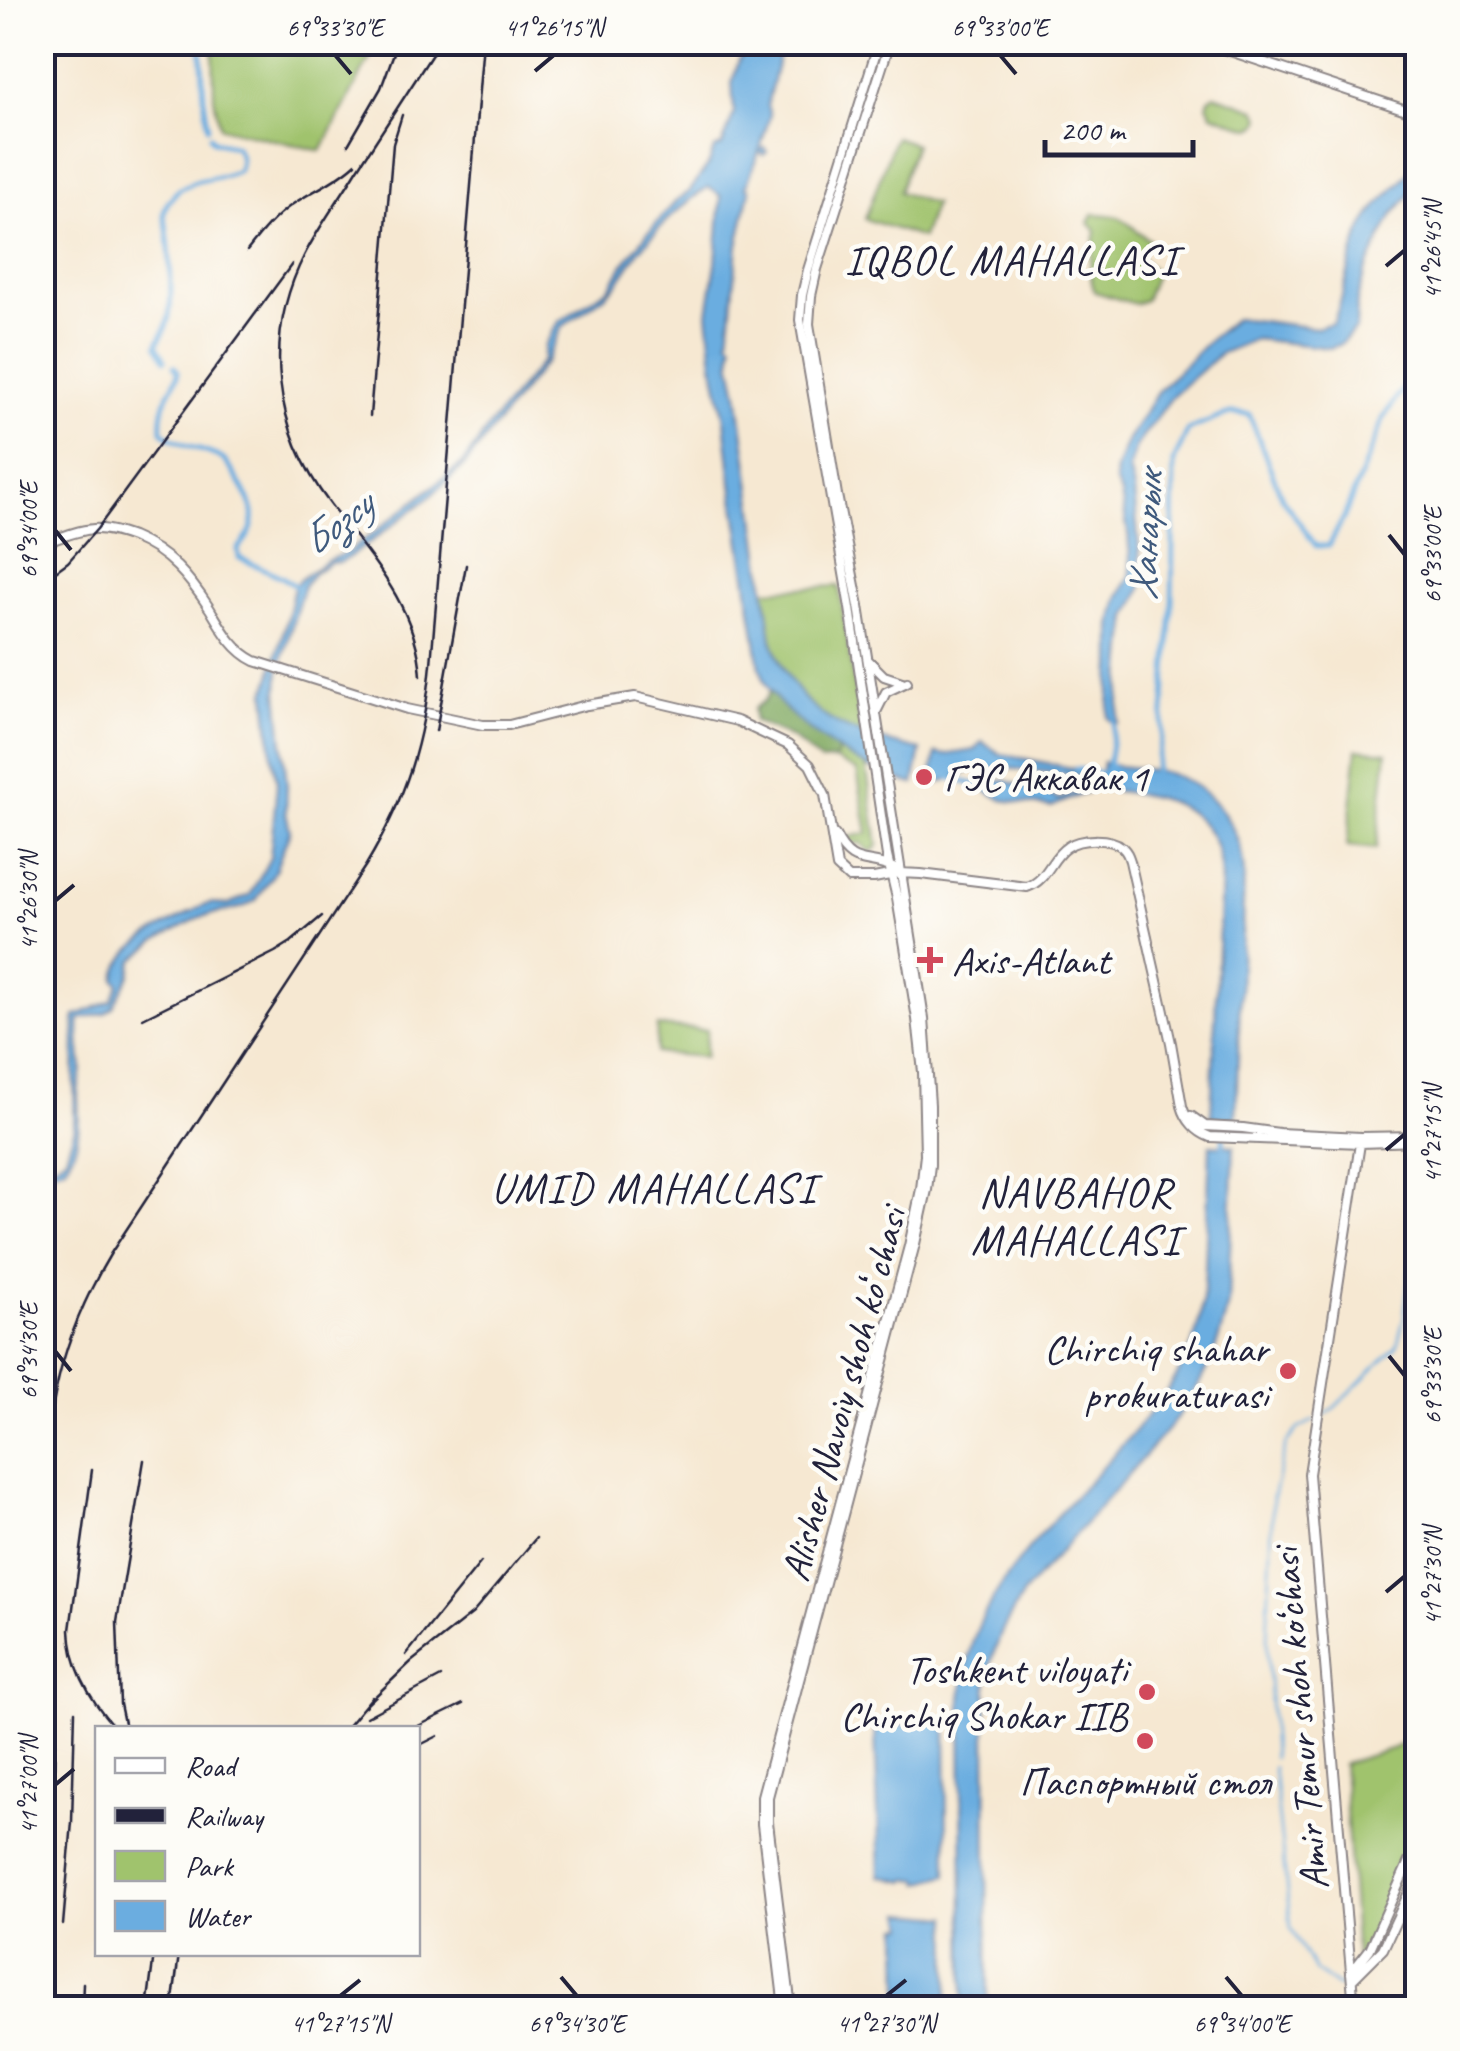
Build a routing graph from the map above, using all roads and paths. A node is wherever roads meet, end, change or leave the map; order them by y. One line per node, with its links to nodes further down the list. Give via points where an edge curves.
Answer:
1 (879, 42): 7 (main road, via 800,309)
2 (890, 42): 6 (main road, via 817,269 810,314)
3 (1202, 42): 4 (main road)
4 (1418, 114)
5 (42, 544): 10 (main road, via 97,529 130,536 164,553 250,659 407,709 489,726 635,697 736,721 807,761 824,791)
6 (866, 657): 7 (main road); 8 (main road, via 884,676 907,682 883,696)
7 (866, 688): 8 (main road)
8 (874, 725): 9 (main road)
9 (882, 790): 11 (main road, Alisher Navoiy shoh koʻchasi); 13 (main road, Alisher Navoiy shoh koʻchasi)
10 (830, 822): 12 (main road, via 842,848); 14 (main road)
11 (884, 836): 12 (main road, via 879,852); 13 (main road, Alisher Navoiy shoh koʻchasi)
12 (866, 861): 13 (main road); 14 (main road); 16 (main road, via 883,870)
13 (893, 865): 15 (main road); 15 (main road); 16 (main road); 17 (main road, Alisher Navoiy shoh koʻchasi)
14 (838, 867): 16 (main road, via 849,878)
15 (920, 874): 17 (main road); 18 (main road, via 1027,887 1072,844 1121,846 1130,861)
16 (874, 878): 17 (main road)
17 (901, 897): 24 (main road, Alisher Navoiy shoh koʻchasi, via 928,1055 928,1178 768,1796)
18 (1181, 1099): 20 (main road, via 1202,1125); 20 (main road, via 1190,1122 1210,1137)
19 (1418, 1138): 20 (main road)
20 (1361, 1140): 23 (main road, Amir Temur shoh ko‘chasi, via 1309,1480)
21 (1418, 1841): 23 (main road)
22 (1418, 1873): 23 (main road, via 1383,1949)
23 (1352, 1977): 25 (main road, Amir Temur shoh ko‘chasi)
24 (788, 2008)
25 (1354, 2008)

